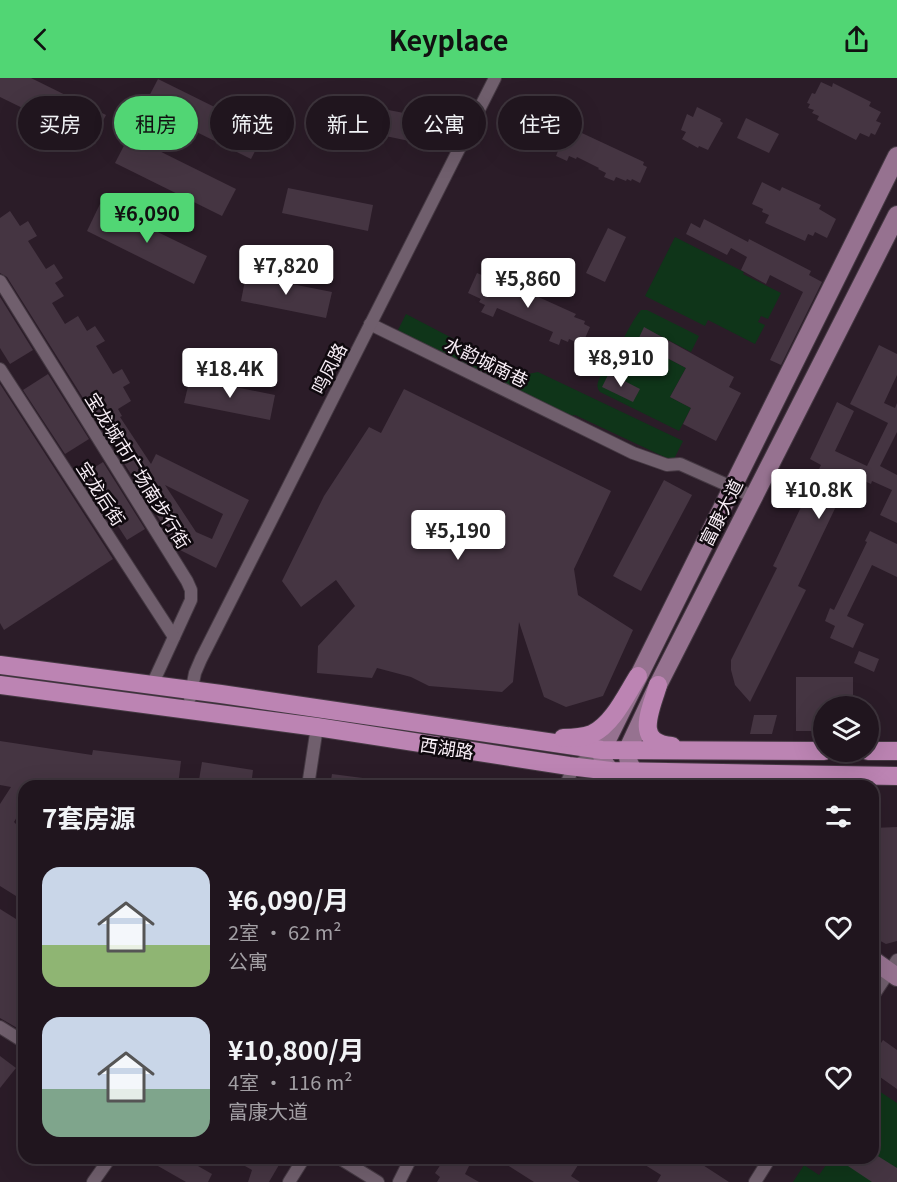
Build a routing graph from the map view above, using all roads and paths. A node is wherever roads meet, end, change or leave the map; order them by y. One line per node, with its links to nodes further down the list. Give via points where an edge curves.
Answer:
1 (495, 78): 5 (street, 鸣凤路)
2 (897, 156): 7 (street, 富康大道)
3 (897, 215): 8 (street, 富康大道)
4 (0, 281): 9 (street, 宝龙城市广场南步行街, via 187,580 191,600)
5 (370, 324): 7 (street, 水韵城南巷, via 633,453 667,465 680,464); 15 (street, 鸣凤路, via 201,659)
6 (0, 369): 9 (street, 宝龙后街)
7 (733, 488): 8 (street, 水韵城南巷); 11 (street, 富康大道)
8 (754, 497): 14 (street, 富康大道)
9 (174, 637): 13 (street, 宝龙城市广场南步行街)
10 (0, 665): 13 (main road, 西湖路)
11 (638, 676): 18 (main road, via 607,721 591,734); 19 (street, 富康大道)
12 (0, 685): 16 (main road, 西湖路)
13 (152, 685): 15 (main road, 西湖路)
14 (658, 685): 21 (street, 富康大道); 22 (main road, via 648,724 650,738 663,746)
15 (192, 690): 16 (street, 鸣凤路); 18 (main road, 西湖路)
16 (187, 711): 17 (main road, 西湖路)
17 (317, 727): 25 (main road, 西湖路); 28 (street)
18 (523, 738): 19 (main road, 西湖路)
19 (602, 750): 21 (main road, 西湖路); 25 (street); 27 (street)
20 (897, 750): 24 (main road)
21 (627, 751): 22 (main road, 西湖路); 31 (street)
22 (721, 751): 23 (main road, 西湖路)
23 (813, 751)
24 (879, 751)
25 (574, 767): 27 (main road, 西湖路); 29 (street)
26 (897, 776): 32 (main road, 西湖路)
27 (607, 778): 30 (main road, 西湖路)
28 (309, 780)
29 (568, 780)
30 (625, 780)
31 (634, 780)
32 (687, 780)
33 (879, 963): 34 (street)
34 (894, 969): 35 (street)
35 (879, 988)
36 (0, 1027): 37 (street)
37 (18, 1038)
38 (106, 1164): 43 (street)
39 (300, 1164): 44 (street)
40 (349, 1164): 45 (street)
41 (408, 1164): 46 (street)
42 (766, 1164): 47 (street)
43 (93, 1182)
44 (289, 1182)
45 (378, 1182)
46 (399, 1182)
47 (755, 1182)

